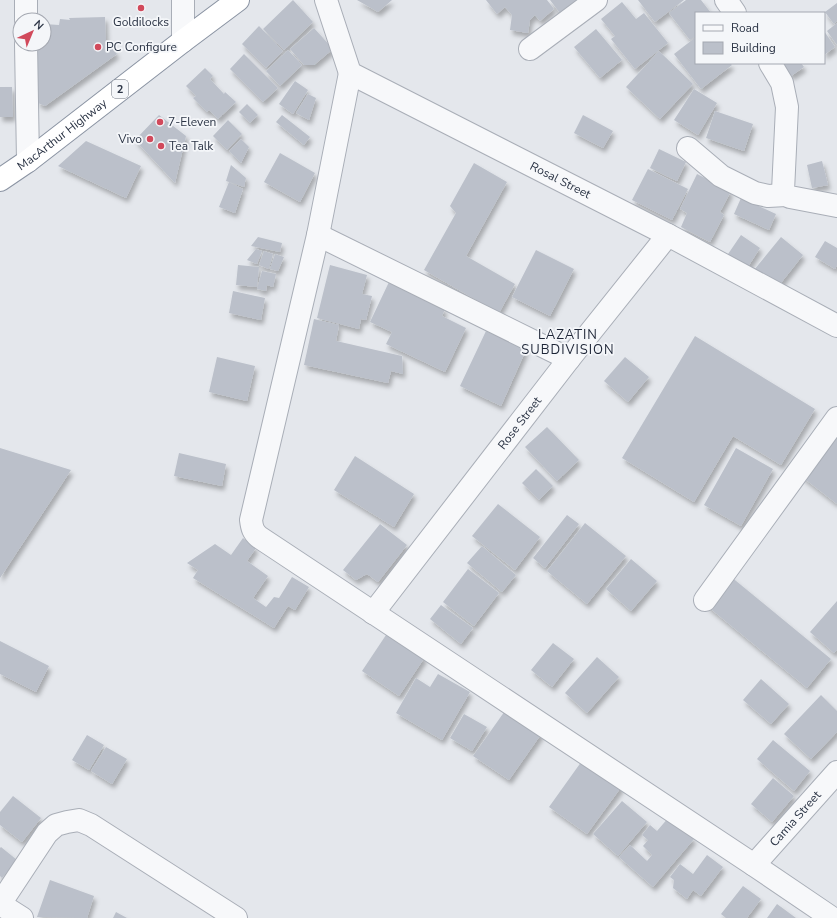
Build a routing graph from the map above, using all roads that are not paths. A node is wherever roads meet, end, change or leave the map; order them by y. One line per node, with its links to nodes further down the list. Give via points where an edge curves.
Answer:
1 (26, 0): 7 (street)
2 (184, 0): 9 (street)
3 (238, 0): 9 (highway, MacArthur Highway / 2)
4 (326, 0): 13 (street)
5 (596, 0): 10 (street)
6 (726, 0): 8 (street)
7 (26, 12)
8 (733, 12)
9 (183, 40): 15 (highway, MacArthur Highway / 2)
10 (530, 49)
11 (26, 52): 15 (street)
12 (771, 64): 17 (street, via 782,83 787,107 783,191)
13 (350, 73): 19 (street); 20 (street, Rosal Street)
14 (688, 148): 17 (street, via 721,176 755,193 768,196)
15 (28, 161): 16 (highway, MacArthur Highway / 2)
16 (0, 180)
17 (786, 195): 18 (street)
18 (837, 206)
19 (318, 235): 22 (street); 25 (street, via 251,520 255,534)
20 (668, 235): 21 (street, Rosal Street); 22 (street, Rose Street)
21 (837, 326)
22 (569, 359): 25 (street, Rose Street)
23 (837, 418): 24 (street)
24 (705, 600)
25 (373, 613): 27 (street)
26 (837, 772): 27 (street, Camia Street)
27 (754, 866): 31 (street)
28 (0, 904): 29 (street); 30 (street, via 47,833 56,826 78,820 91,825)
29 (22, 918)
30 (236, 918)
31 (832, 918)

